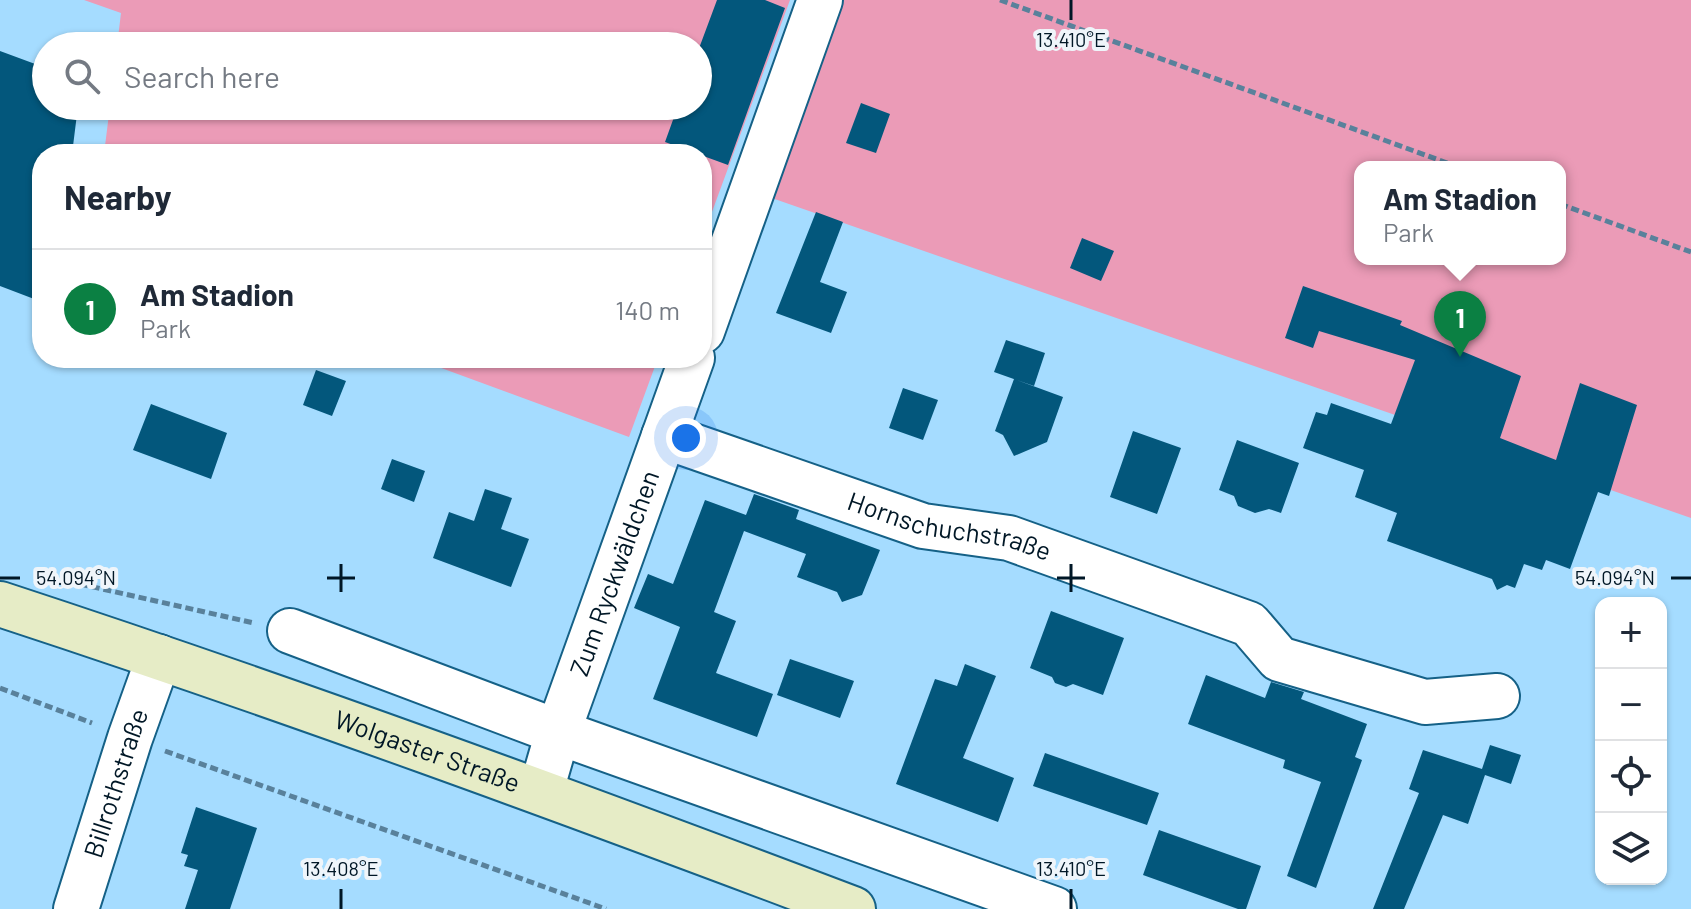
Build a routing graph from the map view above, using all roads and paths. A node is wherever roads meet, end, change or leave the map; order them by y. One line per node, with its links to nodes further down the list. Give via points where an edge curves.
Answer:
1 (820, 0): 6 (street)
2 (1000, 0): 3 (path)
3 (1442, 161)
4 (1566, 206): 5 (path)
5 (1691, 252)
6 (712, 303)
7 (688, 368): 8 (street, Zum Ryckwäldchen)
8 (664, 436): 14 (street, Hornschuchstraße, via 923,526 1009,538 1249,624 1279,659 1425,702); 15 (street, Zum Ryckwäldchen)
9 (74, 583): 11 (path)
10 (0, 604): 12 (main road, Wolgaster Straße)
11 (290, 631): 15 (street)
12 (159, 657): 16 (street, Billrothstraße); 17 (main road, Wolgaster Straße)
13 (0, 688): 16 (path)
14 (1497, 696)
15 (558, 732): 17 (street, Zum Ryckwäldchen); 21 (street)
16 (130, 738): 18 (street, Billrothstraße); 19 (path)
17 (541, 791): 20 (main road, Wolgaster Straße)
18 (76, 909)
19 (606, 909)
20 (853, 909)
21 (1054, 909)

